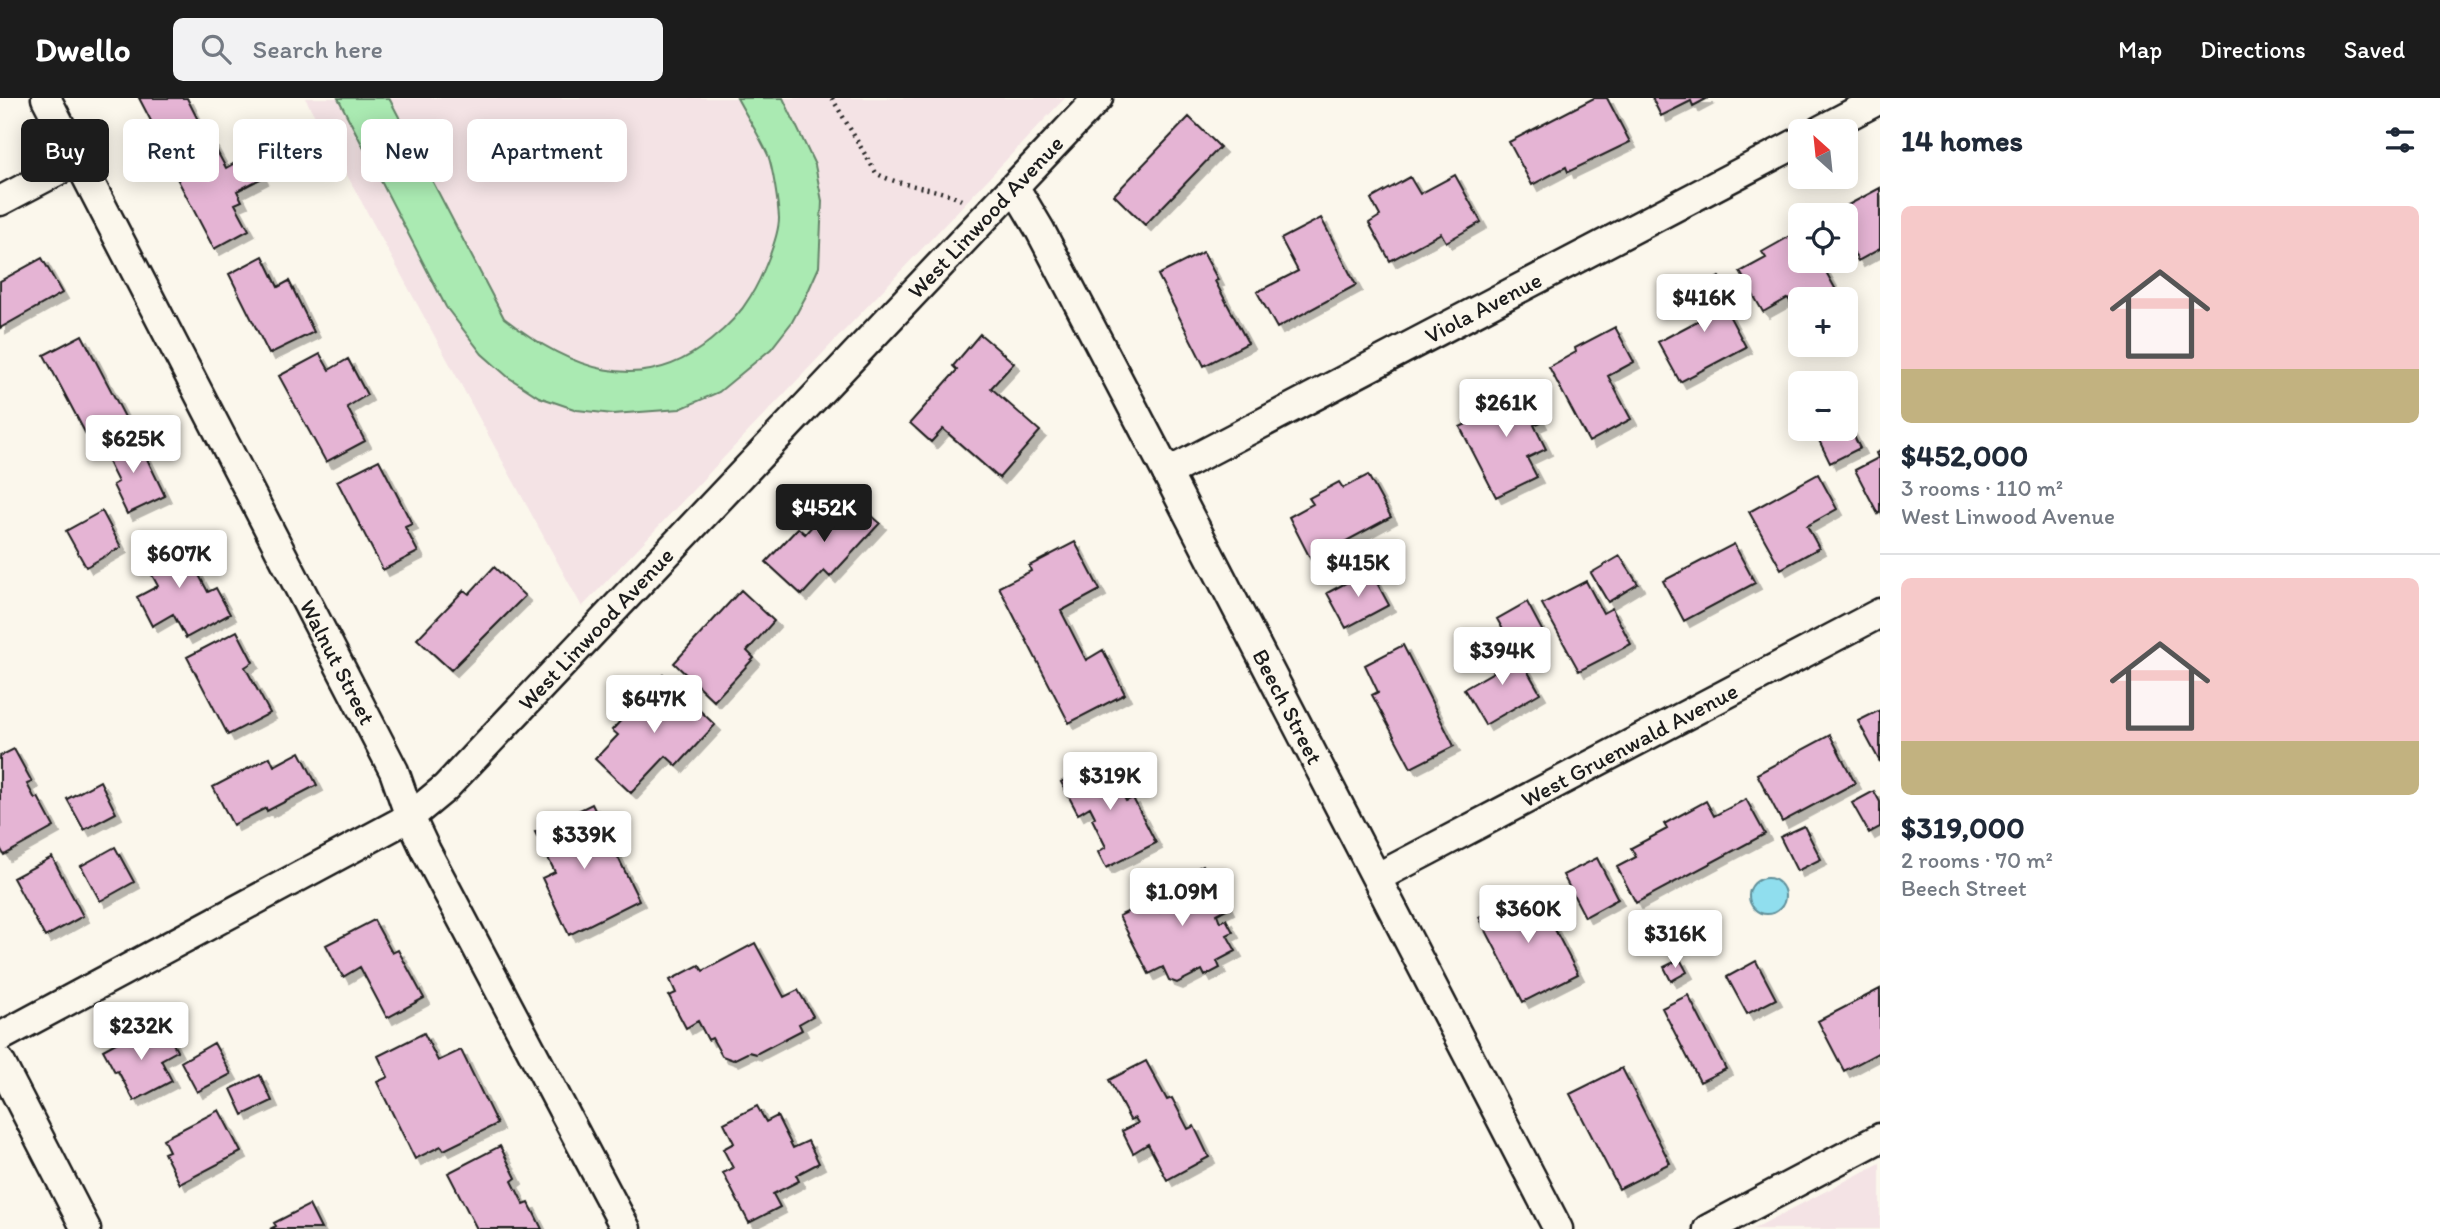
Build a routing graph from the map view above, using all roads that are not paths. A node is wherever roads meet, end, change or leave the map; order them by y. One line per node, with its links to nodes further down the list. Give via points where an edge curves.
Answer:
1 (46, 98): 4 (street, Walnut Street)
2 (1098, 98): 9 (street, West Linwood Avenue)
3 (1880, 99): 5 (street)
4 (57, 119)
5 (1842, 119)
6 (1788, 148): 11 (street, Viola Avenue)
7 (36, 182): 10 (street)
8 (89, 182): 13 (street, Walnut Street, via 394,771)
9 (1015, 188): 11 (street, Beech Street); 13 (street, West Linwood Avenue, via 445,788)
10 (0, 201)
11 (1167, 473): 14 (street, Beech Street)
12 (1880, 613): 14 (street, West Gruenwald Avenue)
13 (410, 817): 15 (street, West Linwood Avenue); 19 (street, Walnut Street)
14 (1378, 877): 20 (street, Beech Street)
15 (0, 1038)
16 (0, 1062): 18 (street)
17 (1880, 1138): 21 (street)
18 (86, 1229)
19 (626, 1229)
20 (1558, 1229)
21 (1708, 1229)

